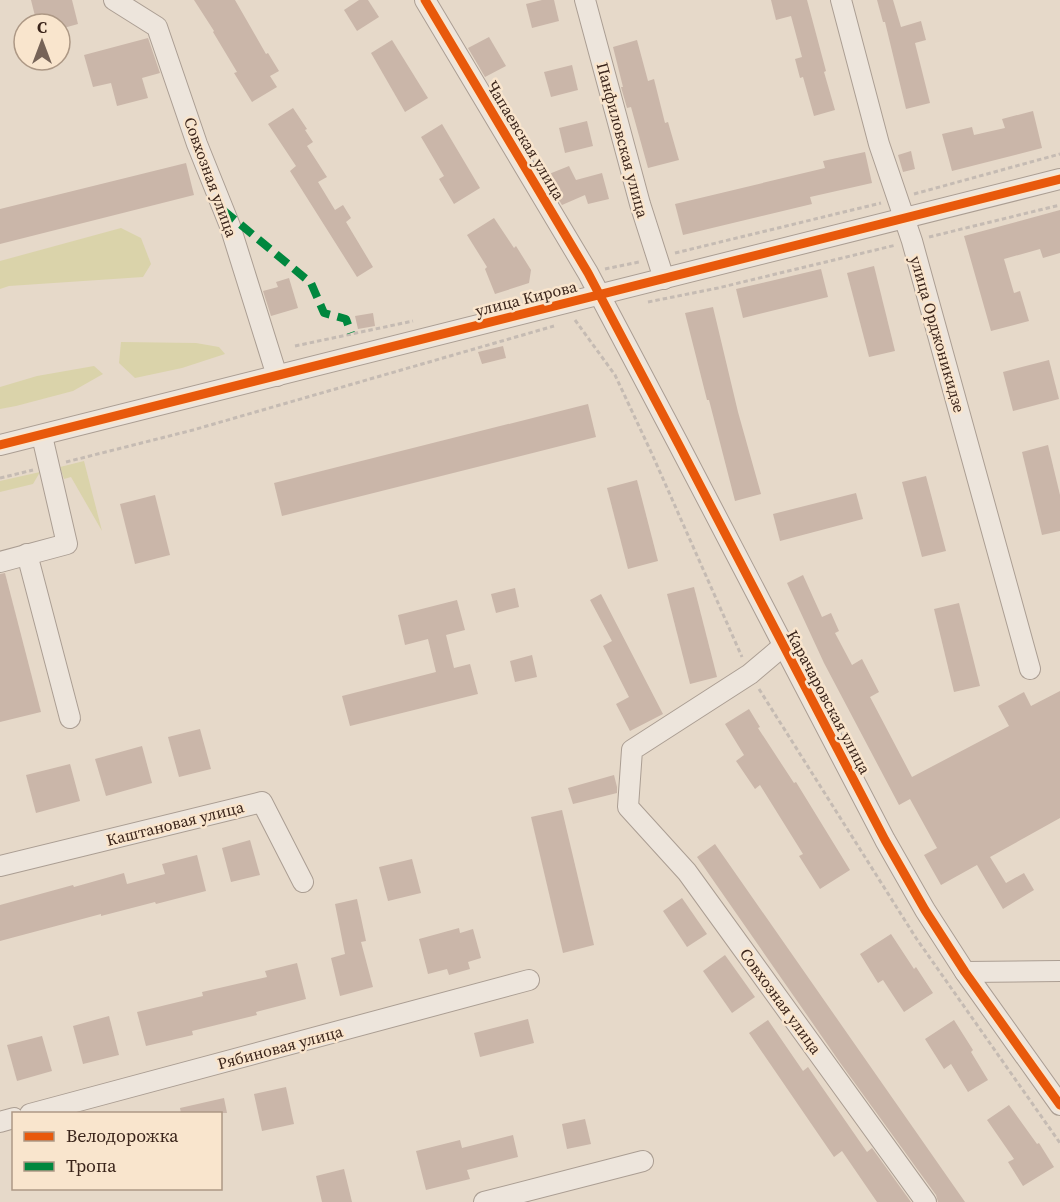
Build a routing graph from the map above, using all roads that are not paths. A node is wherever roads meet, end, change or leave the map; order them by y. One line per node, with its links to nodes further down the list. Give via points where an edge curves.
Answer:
1 (114, 0): 9 (street, Совхозная улица, via 157,27 230,226)
2 (425, 0): 8 (street, Чапаевская улица)
3 (585, 0): 7 (street, Панфиловская улица)
4 (841, 0): 6 (street, улица Орджоникидзе, via 879,144)
5 (1060, 179): 6 (street, улица Кирова)
6 (904, 218): 7 (street, улица Кирова); 15 (street, улица Орджоникидзе)
7 (664, 279): 8 (street, улица Кирова)
8 (599, 295): 9 (street, улица Кирова); 14 (street, Карачаровская улица)
9 (277, 376): 10 (street, улица Кирова)
10 (42, 436): 11 (street, улица Кирова); 12 (street, via 67,544)
11 (0, 445)
12 (27, 554): 13 (street); 16 (street)
13 (0, 562)
14 (783, 646): 20 (street, Карачаровская улица, via 885,840); 26 (street, Совхозная улица, via 750,674 632,750 628,807 687,872)
15 (1030, 669)
16 (70, 718)
17 (0, 866): 18 (street, Каштановая улица, via 262,802)
18 (303, 882)
19 (1060, 971): 20 (street)
20 (965, 972): 22 (street, Карачаровская улица)
21 (529, 980): 23 (street, Рябиновая улица)
22 (1060, 1105)
23 (34, 1112)
24 (644, 1161): 25 (street)
25 (484, 1202)
26 (926, 1202)

